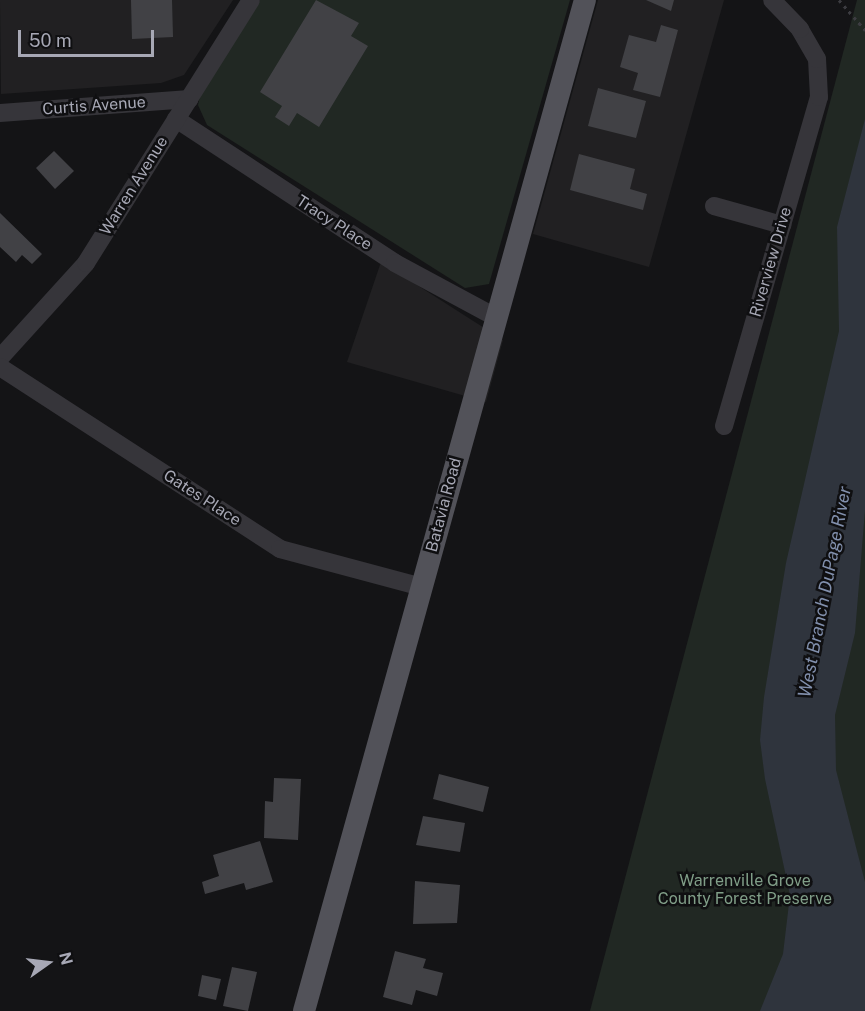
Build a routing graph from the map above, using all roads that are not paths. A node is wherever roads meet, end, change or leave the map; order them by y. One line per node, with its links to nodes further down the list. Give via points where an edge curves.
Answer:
1 (251, 0): 4 (street, Warren Avenue)
2 (585, 0): 9 (main road, Batavia Road)
3 (772, 0): 8 (street, Riverview Drive, via 800,29 817,59 819,97)
4 (189, 99): 5 (street, Curtis Avenue); 6 (street, Warren Avenue)
5 (0, 113)
6 (176, 119): 9 (street, Tracy Place, via 395,262); 10 (street, Warren Avenue, via 87,263)
7 (714, 206): 8 (street)
8 (782, 225): 12 (street, Riverview Drive)
9 (497, 318): 13 (main road, Batavia Road)
10 (0, 358)
11 (0, 367): 13 (street, Gates Place, via 280,549)
12 (724, 426)
13 (422, 587): 14 (main road, Batavia Road)
14 (304, 1011)

